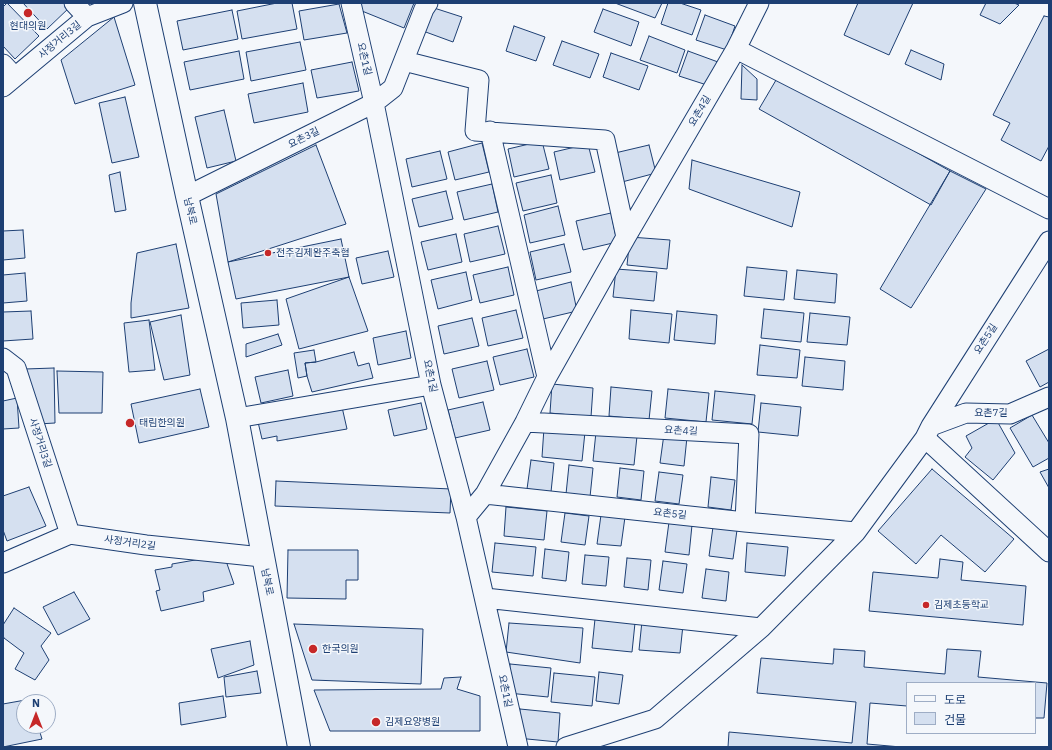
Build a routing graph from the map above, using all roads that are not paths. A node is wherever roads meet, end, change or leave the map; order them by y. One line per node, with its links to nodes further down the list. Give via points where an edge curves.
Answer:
1 (74, 3): 7 (street)
2 (123, 3): 7 (street, 사정거리3길)
3 (145, 3): 13 (main road, 남북로)
4 (350, 3): 11 (street, 요촌1길)
5 (428, 3): 9 (street, 요촌3길)
6 (759, 3): 8 (street, 요촌4길)
7 (87, 17): 10 (street, 사정거리3길)
8 (736, 49): 14 (street); 15 (street, 요촌4길)
9 (404, 61): 11 (street, 요촌3길, via 393,88); 12 (street, via 479,80)
10 (7, 76)
11 (374, 103): 13 (street, 요촌3길); 19 (street, 요촌1길)
12 (482, 131): 15 (street, via 604,140); 18 (street)
13 (187, 196): 21 (main road, 남북로)
14 (1049, 209)
15 (626, 237): 18 (street, 요촌4길)
16 (1049, 241): 23 (street, 요촌5길)
17 (3, 358): 28 (street, 사정거리3길, via 16,368)
18 (547, 377): 22 (street, 요촌4길)
19 (431, 385): 21 (street); 25 (street, 요촌1길)
20 (1049, 397): 23 (street, 요촌7길, via 1010,414 966,414)
21 (237, 418): 30 (main road, 남북로)
22 (525, 422): 24 (street, 요촌4길); 26 (street, 요촌4길, via 749,434)
23 (928, 432): 27 (street, 요촌5길); 29 (street)
24 (485, 494): 25 (street, 요촌4길); 26 (street, 요촌5길)
25 (466, 517): 32 (street, 요촌1길)
26 (745, 522): 27 (street, 요촌5길)
27 (856, 532): 33 (street, 요촌5길)
28 (70, 534): 30 (street, 사정거리2길); 31 (street)
29 (1049, 552)
30 (262, 557): 34 (main road, 남북로)
31 (3, 563)
32 (485, 598): 33 (street); 35 (street, 요촌1길)
33 (761, 628): 36 (street, 요촌5길, via 655,719)
34 (299, 747)
35 (518, 747)
36 (566, 747)

